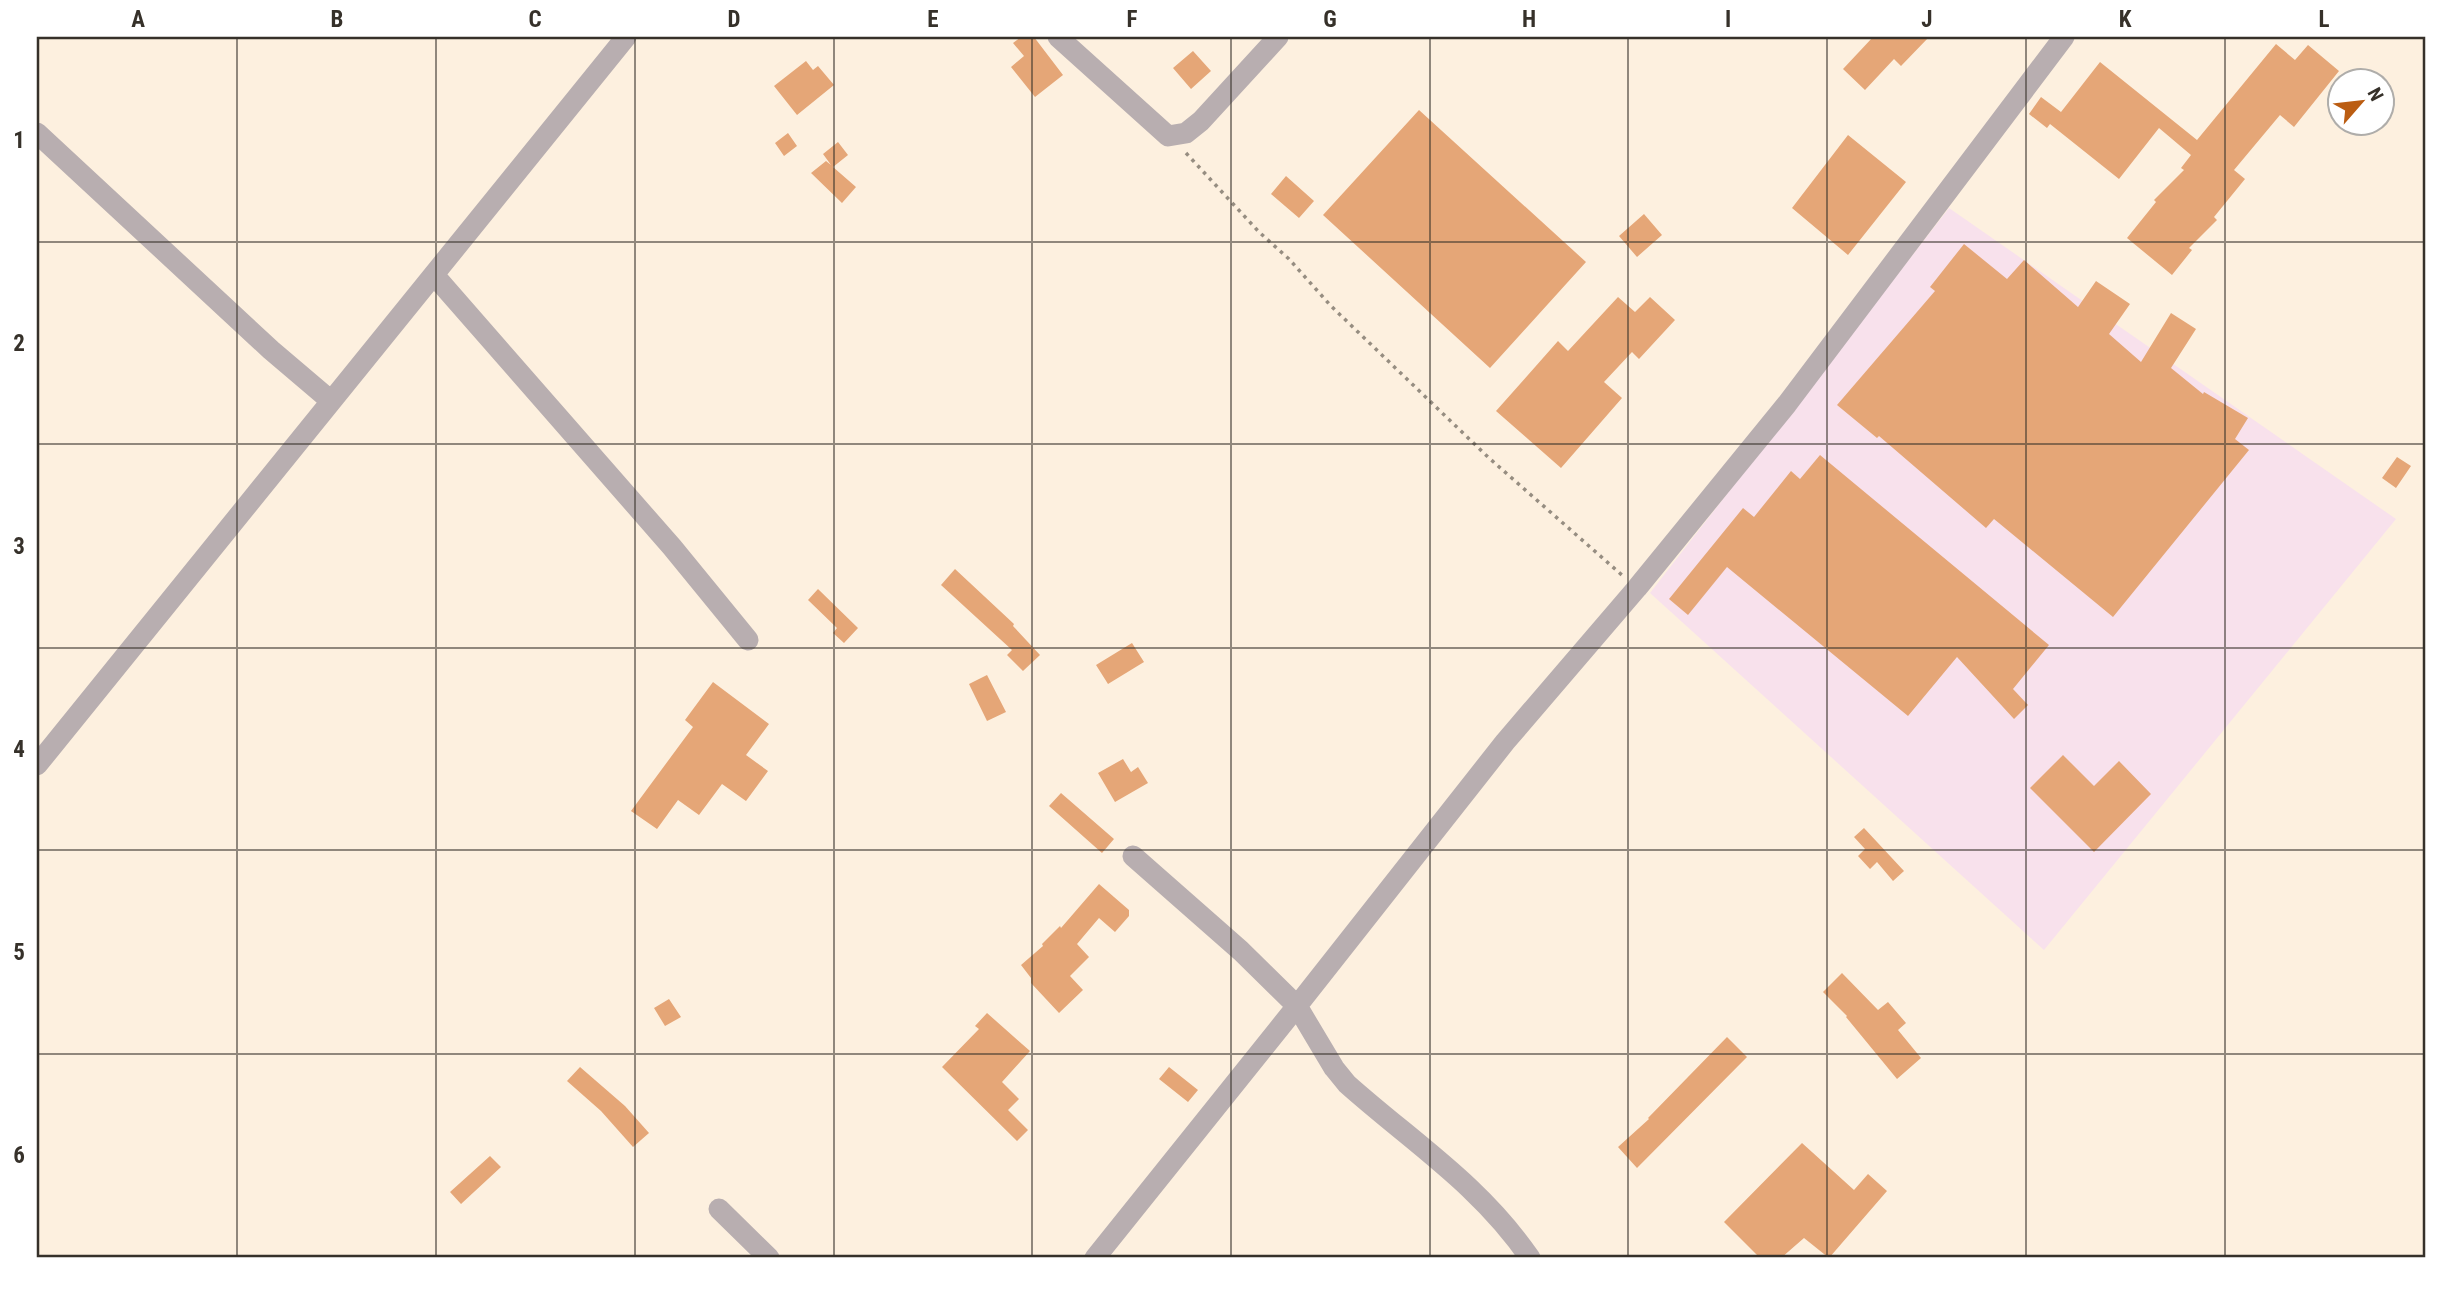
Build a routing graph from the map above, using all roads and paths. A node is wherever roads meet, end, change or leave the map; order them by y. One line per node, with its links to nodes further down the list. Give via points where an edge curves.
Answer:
1 (626, 37): 7 (street)
2 (1058, 37): 6 (street)
3 (1278, 37): 6 (street, via 1201,121 1186,133)
4 (2064, 37): 9 (street, via 1787,404)
5 (37, 133): 8 (street)
6 (1168, 136): 9 (path, via 1331,306 1489,458)
7 (434, 275): 8 (street); 10 (street, via 673,547)
8 (331, 401): 11 (street)
9 (1637, 589): 13 (street, via 1505,742)
10 (748, 640)
11 (37, 765)
12 (1133, 856): 13 (street)
13 (1297, 1006): 16 (street); 17 (street, via 1347,1084 1486,1202)
14 (719, 1209): 15 (street)
15 (769, 1258)
16 (1095, 1258)
17 (1530, 1258)

